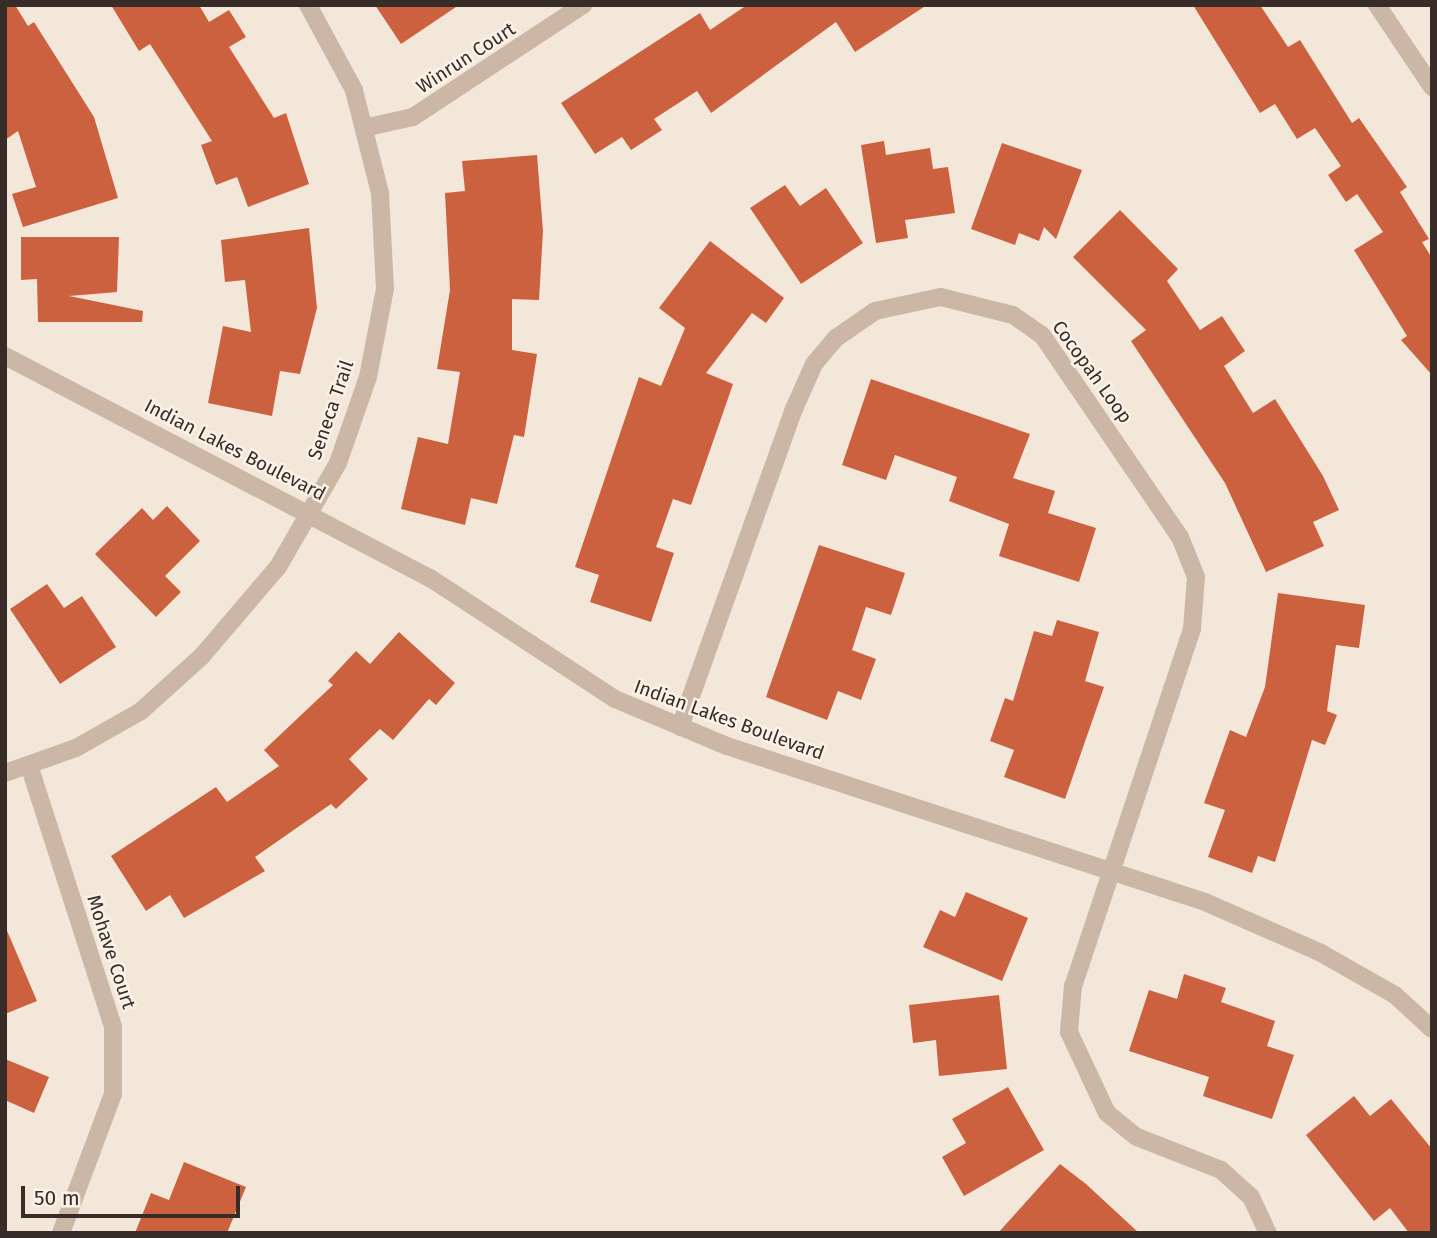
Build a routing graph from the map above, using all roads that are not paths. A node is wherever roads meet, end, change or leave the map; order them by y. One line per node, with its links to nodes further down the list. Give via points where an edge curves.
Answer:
1 (308, 5): 5 (street, Seneca Trail, via 354,89)
2 (583, 5): 5 (street, Winrun Court, via 413,117)
3 (1377, 5): 4 (street)
4 (1432, 87)
5 (364, 128): 7 (street, Seneca Trail, via 380,193 385,289 368,376 338,463)
6 (5, 356): 7 (street, Indian Lakes Boulevard)
7 (309, 513): 8 (street, Indian Lakes Boulevard, via 430,578 615,699); 9 (street, Seneca Trail, via 278,567 201,657 141,710 76,748)
8 (680, 727): 11 (street, Indian Lakes Boulevard); 11 (street, Cocopah Loop, via 814,364 836,338 875,311 941,297 1013,315 1042,335 1069,372 1180,537 1196,577 1192,629)
9 (29, 765): 10 (street, Seneca Trail); 13 (street, Mohave Court, via 113,1027 113,1094)
10 (5, 773)
11 (1110, 872): 12 (street, Indian Lakes Boulevard, via 1205,902 1321,953 1395,995); 14 (street, Cocopah Loop, via 1073,986 1069,1032 1086,1079 1107,1113 1137,1137 1221,1170 1251,1197)
12 (1432, 1029)
13 (61, 1233)
14 (1268, 1233)

